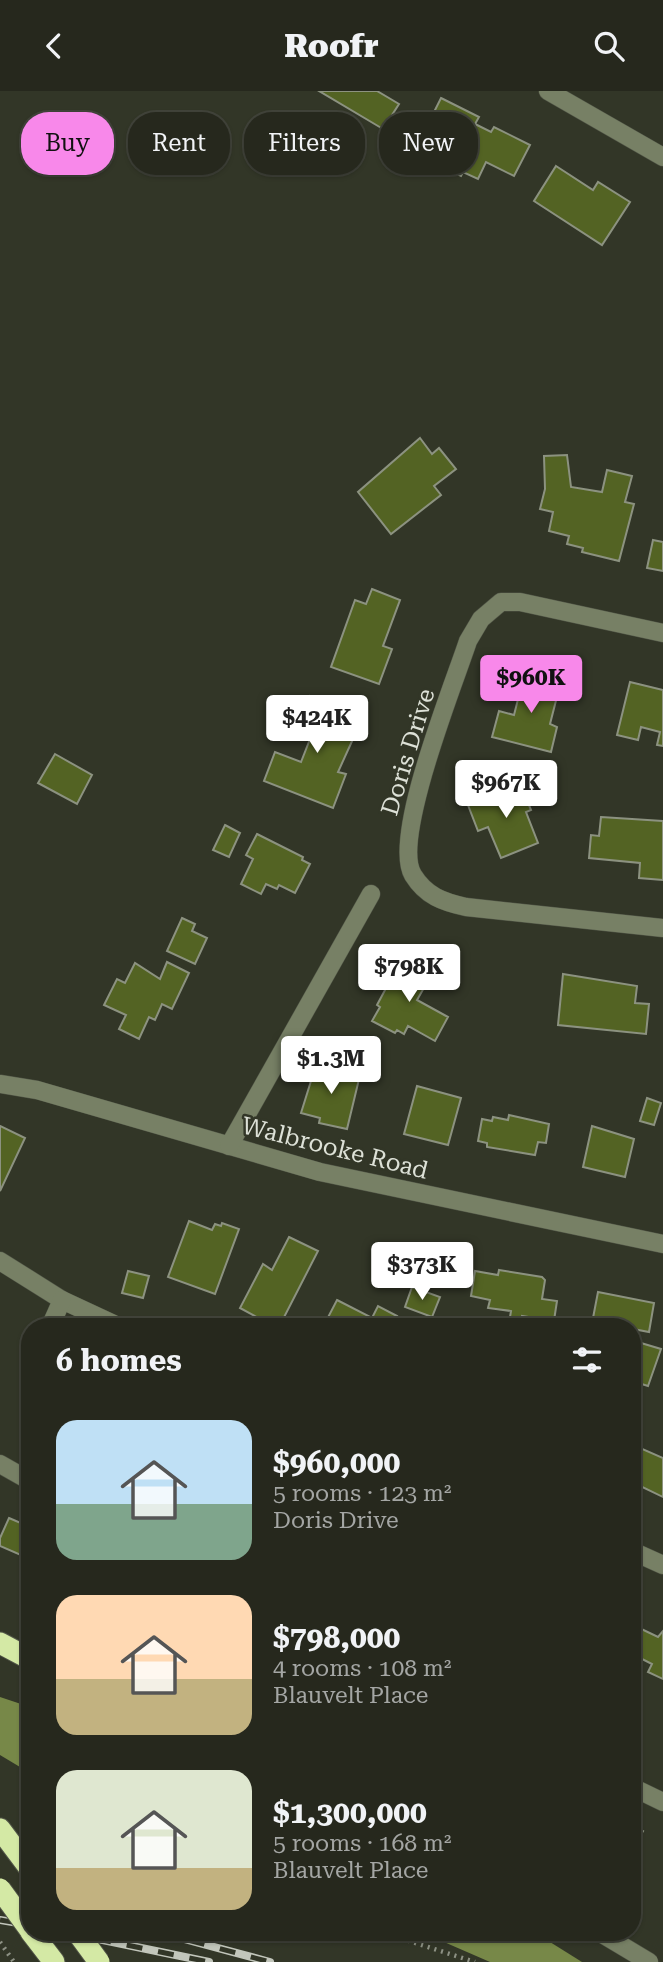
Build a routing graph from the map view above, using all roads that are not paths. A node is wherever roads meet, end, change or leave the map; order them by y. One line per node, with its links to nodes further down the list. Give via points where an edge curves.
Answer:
1 (548, 91): 2 (street)
2 (663, 157)
3 (663, 633): 5 (street, Doris Drive, via 520,602 501,602 481,619 468,641 412,811 408,843 411,873 436,900)
4 (371, 894): 7 (street)
5 (663, 928)
6 (0, 1084): 7 (street, Walbrooke Road)
7 (229, 1146): 8 (street, Walbrooke Road, via 371,1184)
8 (663, 1244)
9 (0, 1261): 10 (street)
10 (62, 1300): 11 (street); 12 (street)
11 (54, 1318)
12 (101, 1318)
13 (0, 1464): 14 (street)
14 (21, 1476)
15 (641, 1555): 16 (street)
16 (663, 1565)
17 (0, 1643): 18 (highway)
18 (21, 1654)
19 (641, 1791): 20 (street)
20 (663, 1802)
21 (0, 1829): 22 (highway)
22 (21, 1857)
23 (0, 1889): 24 (highway, bridge)
24 (21, 1919)
25 (84, 1941): 27 (highway, bridge)
26 (614, 1941): 28 (street)
27 (99, 1962)
28 (649, 1962)

